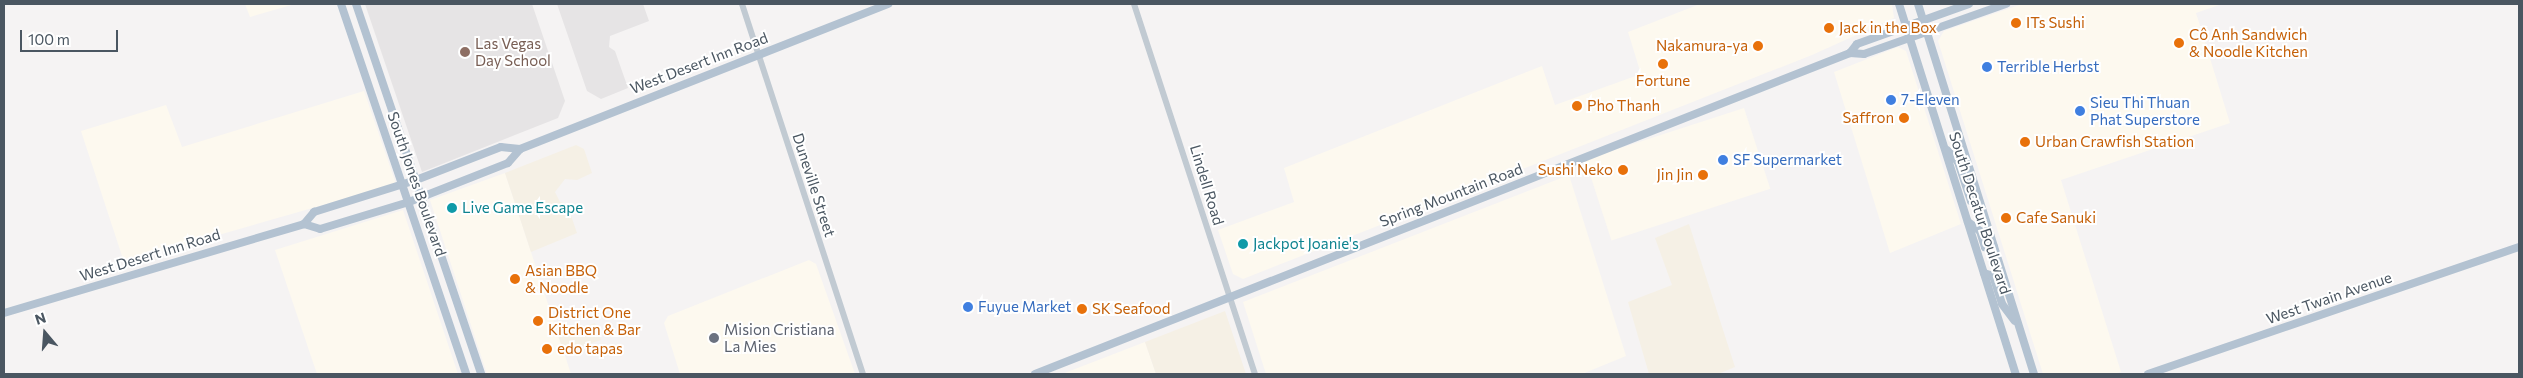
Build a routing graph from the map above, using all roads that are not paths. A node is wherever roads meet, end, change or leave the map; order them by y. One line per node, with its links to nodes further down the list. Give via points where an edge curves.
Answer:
1 (341, 4): 19 (main road, South Jones Boulevard)
2 (356, 4): 18 (main road, South Jones Boulevard)
3 (742, 4): 15 (street, Duneville Street)
4 (888, 4): 15 (main road, West Desert Inn Road)
5 (1134, 4): 28 (street, Lindell Road)
6 (1899, 4): 11 (main road, South Decatur Boulevard)
7 (1918, 4): 10 (main road, South Decatur Boulevard)
8 (1969, 4): 10 (main road, Spring Mountain Road)
9 (2006, 4): 12 (main road, Spring Mountain Road)
10 (1923, 20): 11 (main road, Spring Mountain Road); 12 (main road, South Decatur Boulevard)
11 (1906, 25): 13 (main road, South Decatur Boulevard); 14 (main road, Spring Mountain Road, via 1858,44)
12 (1926, 31): 13 (main road, Spring Mountain Road); 21 (main road, South Decatur Boulevard)
13 (1909, 36): 14 (main road, Spring Mountain Road, via 1864,54); 16 (main road, South Decatur Boulevard)
14 (1850, 53): 28 (main road, Spring Mountain Road)
15 (759, 54): 17 (main road, West Desert Inn Road); 33 (street, Duneville Street)
16 (1944, 147): 21 (main road, via 1958,162 1971,201); 23 (main road, South Decatur Boulevard)
17 (520, 149): 18 (main road, West Desert Inn Road, via 501,147); 20 (main road, West Desert Inn Road, via 508,163)
18 (416, 180): 19 (main road, West Desert Inn Road); 20 (main road, South Jones Boulevard)
19 (403, 185): 22 (main road, South Jones Boulevard); 24 (main road, West Desert Inn Road, via 314,212)
20 (423, 197): 22 (main road, West Desert Inn Road); 31 (main road, South Jones Boulevard)
21 (1980, 201): 26 (main road, South Decatur Boulevard)
22 (409, 202): 24 (main road, West Desert Inn Road, via 320,229); 32 (main road, South Jones Boulevard)
23 (1968, 222): 26 (main road, via 1980,231 1985,247); 27 (main road, South Decatur Boulevard)
24 (304, 224): 29 (main road, West Desert Inn Road)
25 (2519, 247): 38 (main road, West Twain Avenue)
26 (1994, 248): 30 (main road, South Decatur Boulevard)
27 (1984, 273): 30 (main road, via 1993,276 2002,304); 36 (main road, South Decatur Boulevard)
28 (1230, 297): 34 (main road, Spring Mountain Road); 35 (street, Lindell Road)
29 (4, 313)
30 (2019, 326): 37 (main road, South Decatur Boulevard)
31 (478, 373)
32 (466, 374)
33 (863, 374)
34 (1035, 374)
35 (1255, 374)
36 (2016, 374)
37 (2034, 374)
38 (2148, 374)

